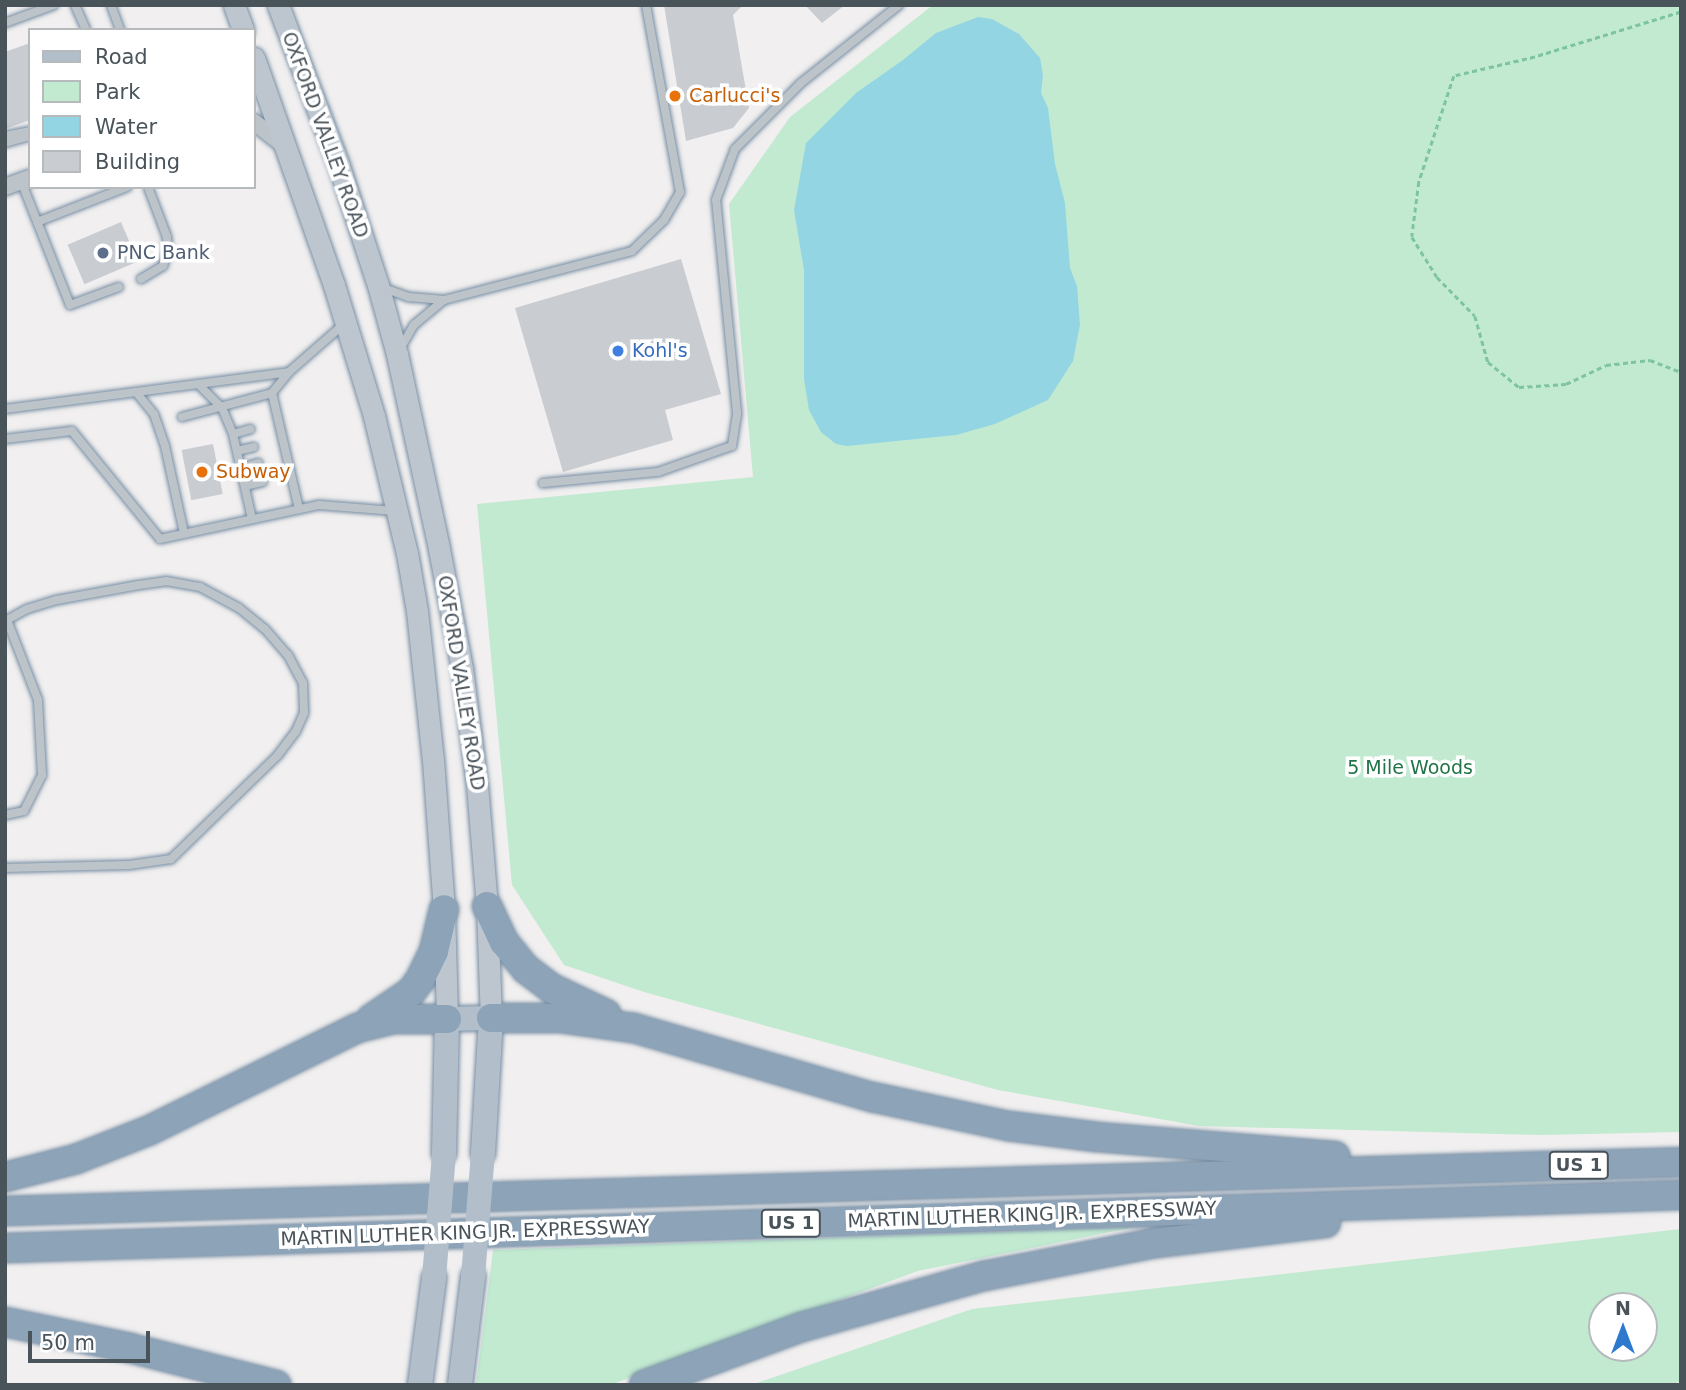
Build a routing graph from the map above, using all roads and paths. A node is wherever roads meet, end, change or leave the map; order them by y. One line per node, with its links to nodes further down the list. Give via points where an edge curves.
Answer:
1 (54, 5): 9 (lane)
2 (75, 5): 10 (lane)
3 (111, 5): 11 (lane)
4 (234, 5): 12 (main road)
5 (278, 5): 26 (main road, OXFORD VALLEY ROAD)
6 (646, 5): 28 (lane, via 680,192 664,220 632,251)
7 (899, 5): 55 (lane, via 801,83 735,149 716,200 737,413 732,446 658,472)
8 (1681, 12): 32 (path, via 1535,57 1454,76 1419,182 1412,237 1437,277 1475,316 1488,362 1518,387 1566,384 1606,365 1650,360)
9 (5, 23)
10 (85, 28)
11 (119, 28)
12 (242, 28)
13 (256, 63): 19 (main road, OXFORD VALLEY ROAD)
14 (256, 124): 19 (street)
15 (28, 133): 17 (lane)
16 (28, 134): 18 (lane)
17 (5, 136)
18 (5, 144)
19 (287, 148): 29 (main road, OXFORD VALLEY ROAD)
20 (25, 179): 21 (street); 24 (lane)
21 (5, 187)
22 (122, 189): 24 (lane)
23 (149, 189): 25 (lane, via 168,249 163,266)
24 (37, 222): 27 (lane, via 70,305)
25 (141, 279)
26 (378, 285): 28 (lane, via 409,297); 30 (main road, OXFORD VALLEY ROAD)
27 (118, 287)
28 (444, 300): 30 (lane, via 414,325)
29 (346, 322): 31 (lane); 58 (main road, OXFORD VALLEY ROAD)
30 (397, 354): 64 (main road, OXFORD VALLEY ROAD, via 461,668)
31 (289, 372): 33 (lane); 35 (lane)
32 (1681, 372)
33 (198, 384): 34 (lane); 36 (lane)
34 (136, 391): 37 (lane); 60 (lane, via 158,425)
35 (272, 393): 36 (lane); 39 (lane)
36 (222, 408): 38 (lane); 42 (lane)
37 (5, 409)
38 (182, 417)
39 (278, 421): 40 (lane); 44 (lane)
40 (267, 425)
41 (250, 429): 42 (lane)
42 (233, 434): 47 (lane)
43 (5, 439): 60 (lane, via 72,431 160,539)
44 (282, 439): 45 (lane); 48 (lane)
45 (271, 442)
46 (254, 447): 47 (lane)
47 (237, 451): 51 (lane)
48 (287, 456): 49 (lane); 52 (lane)
49 (275, 459)
50 (258, 463): 51 (lane)
51 (241, 468): 56 (lane)
52 (291, 474): 53 (lane); 57 (lane)
53 (280, 477)
54 (264, 482): 56 (lane)
55 (542, 483)
56 (245, 486): 59 (lane)
57 (299, 509): 58 (lane, via 319,505); 59 (lane)
58 (397, 512): 65 (main road, OXFORD VALLEY ROAD, via 425,672)
59 (252, 519): 60 (lane)
60 (184, 533)
61 (6, 621): 62 (lane, via 38,700 42,775 24,811); 63 (lane, via 57,600 139,585 166,581 200,587 239,608 288,654 303,683 304,713 277,756 171,859 129,865)
62 (5, 815)
63 (5, 868)
64 (488, 906): 66 (main road, OXFORD VALLEY ROAD); 69 (highway, via 504,942 538,980)
65 (444, 909): 67 (main road, OXFORD VALLEY ROAD); 68 (highway, via 434,951 420,980 399,1001)
66 (491, 1018): 67 (main road); 69 (highway, via 560,1018); 82 (main road, OXFORD VALLEY ROAD, bridge, via 474,1277)
67 (447, 1019): 68 (highway, via 393,1019); 81 (main road, OXFORD VALLEY ROAD, bridge, via 444,1153)
68 (356, 1028): 72 (highway, via 150,1130 76,1158)
69 (634, 1028): 71 (highway, via 872,1097 1009,1126)
70 (1681, 1162): 71 (highway, MARTIN LUTHER KING JR. EXPRESSWAY / US 1)
71 (1477, 1168): 75 (highway, MARTIN LUTHER KING JR. EXPRESSWAY / US 1)
72 (5, 1177)
73 (1681, 1195): 74 (highway, MARTIN LUTHER KING JR. EXPRESSWAY / US 1)
74 (1576, 1198): 76 (highway, MARTIN LUTHER KING JR. EXPRESSWAY / US 1); 83 (highway, via 1216,1235 1045,1263 862,1308)
75 (5, 1211)
76 (5, 1248)
77 (5, 1322): 78 (highway)
78 (48, 1333): 79 (highway); 80 (highway, via 130,1348)
79 (194, 1385)
80 (276, 1385)
81 (420, 1385)
82 (460, 1385)
83 (644, 1385)

